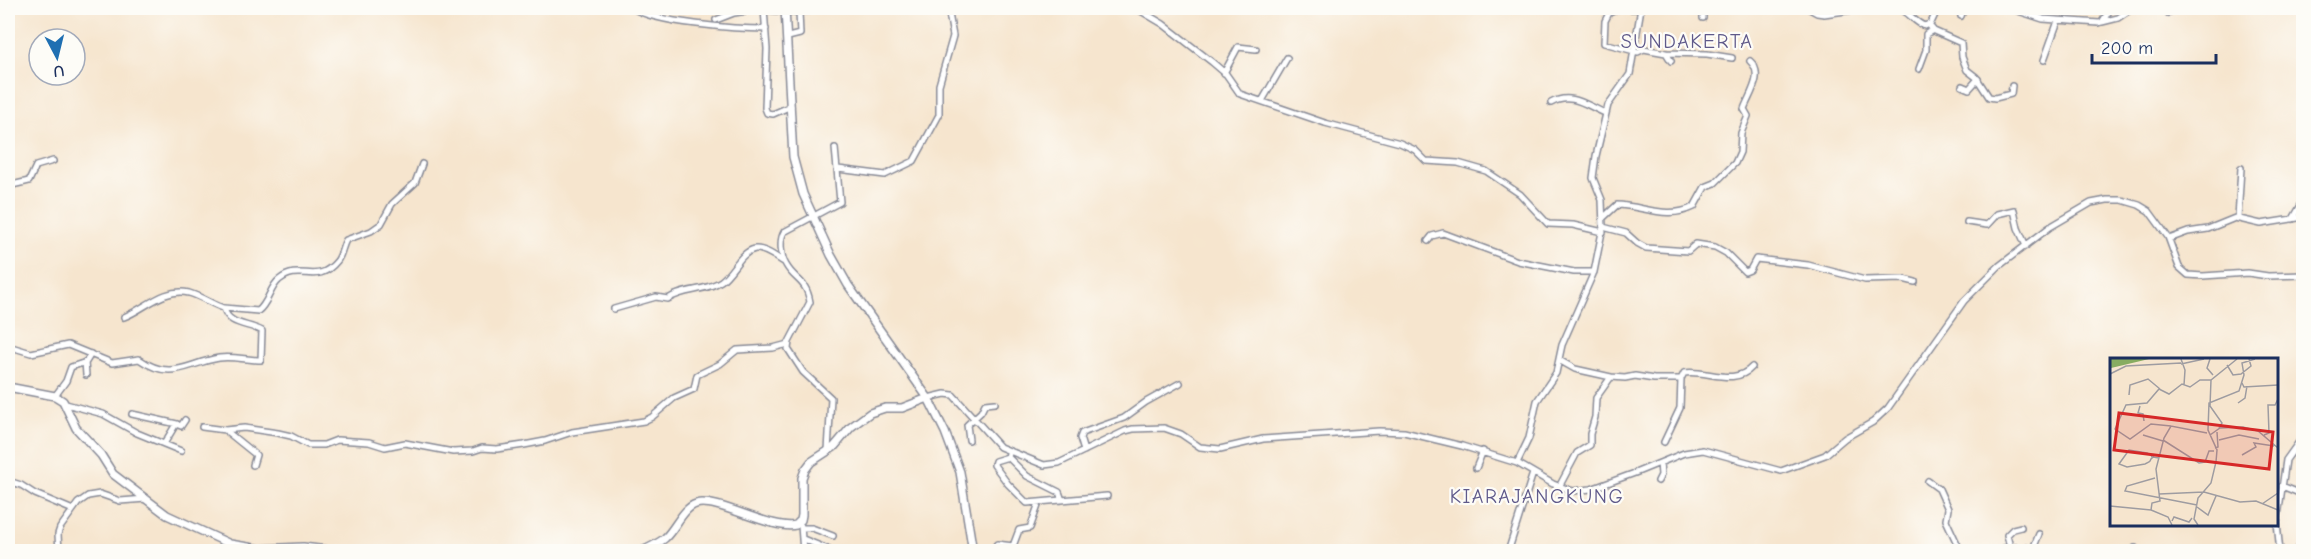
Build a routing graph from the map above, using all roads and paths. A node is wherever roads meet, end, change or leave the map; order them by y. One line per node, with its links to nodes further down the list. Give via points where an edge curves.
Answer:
1 (633, 8): 26 (street, via 675,20)
2 (821, 8): 18 (street)
3 (948, 8): 49 (street, via 953,36 939,81 939,115 914,161 885,176)
4 (1136, 8): 37 (street)
5 (1641, 8): 29 (street); 29 (street, via 1614,10 1605,21 1604,43)
6 (1703, 8): 21 (street)
7 (1809, 8): 8 (street, via 1824,14)
8 (1866, 8)
9 (1898, 8): 25 (street, via 1920,25)
10 (1938, 8): 25 (street)
11 (1964, 8): 20 (street)
12 (2009, 8): 23 (street)
13 (2111, 8): 24 (street)
14 (2133, 8): 24 (street)
15 (2174, 8): 19 (street)
16 (764, 9): 17 (street); 22 (street); 26 (street)
17 (785, 10): 18 (street); 27 (main road)
18 (799, 12): 27 (street, via 800,34)
19 (2168, 14)
20 (1961, 16)
21 (1703, 18)
22 (716, 20)
23 (2058, 21): 24 (street); 33 (street)
24 (2102, 22)
25 (1931, 27): 36 (street); 38 (street, via 1961,43 1967,70)
26 (766, 29): 43 (street, via 766,110 773,114)
27 (788, 37): 43 (main road)
28 (1256, 49): 37 (street, via 1238,47)
29 (1634, 51): 30 (street); 44 (street, via 1630,74)
30 (1666, 53): 32 (street); 34 (street)
31 (1287, 58): 41 (street)
32 (1732, 58)
33 (2044, 60)
34 (1671, 61)
35 (1750, 61): 54 (street, via 1756,85 1744,109 1748,116 1738,157 1715,183 1705,187 1694,207 1674,214 1617,205)
36 (1919, 69)
37 (1224, 73): 41 (street, via 1239,93)
38 (1978, 79): 39 (street, via 1969,89); 40 (street, via 1992,98 2012,94)
39 (1962, 86)
40 (2012, 86)
41 (1262, 101): 58 (street, via 1400,143 1426,161 1480,169 1520,194 1548,224)
42 (1551, 103): 44 (street, via 1570,98)
43 (791, 106): 52 (main road, via 794,161)
44 (1605, 113): 54 (street, via 1593,177 1602,200)
45 (835, 148): 49 (street)
46 (53, 161): 50 (street, via 36,166 29,182)
47 (422, 164): 66 (street, via 415,183 392,204 381,224 346,240 339,260 325,273 297,272 280,279 258,311)
48 (2241, 168): 55 (street)
49 (838, 169): 52 (street, via 840,202)
50 (8, 186)
51 (2304, 200): 56 (street)
52 (813, 216): 62 (street, via 782,233); 81 (main road, via 854,296)
53 (2304, 217): 56 (street)
54 (1603, 218): 58 (street)
55 (2238, 218): 56 (street, via 2261,224); 59 (street)
56 (2293, 219)
57 (1966, 222): 61 (street, via 1987,225 1997,214 2014,210)
58 (1603, 230): 63 (street); 65 (street, via 1626,233 1649,249 1688,251 1695,244 1715,247 1745,272 1756,260 1808,265 1865,280)
59 (2169, 239): 61 (street, via 2154,215 2144,208 2122,200 2107,200 2074,211); 64 (street, via 2179,267 2188,274)
60 (1428, 241): 63 (street, via 1443,233 1518,261)
61 (2026, 246): 100 (street, via 1999,266 1961,304 1883,413 1825,456 1781,471 1703,450)
62 (784, 262): 67 (street, via 756,249 747,252 724,279 711,286); 69 (street, via 804,283 810,302)
63 (1594, 272): 72 (street)
64 (2304, 275)
65 (1915, 282)
66 (223, 308): 68 (street, via 179,292 163,295); 71 (street, via 232,321 262,331 261,360 224,357 171,370 153,368 139,359 112,363)
67 (614, 309)
68 (124, 317)
69 (789, 344): 89 (street, via 734,351 722,363 697,375 694,390 674,398 644,422 572,432 524,446 453,452 401,443 385,447 337,440 308,445 278,433 244,428); 95 (street, via 802,372 831,398)
70 (8, 346): 71 (street, via 31,353 68,345)
71 (91, 354): 73 (street)
72 (1559, 360): 76 (street, via 1575,369); 99 (street, via 1553,379 1538,401 1529,438)
73 (85, 362): 75 (street); 80 (street, via 71,366)
74 (1752, 367): 77 (street, via 1744,375 1687,372)
75 (86, 375)
76 (1611, 377): 77 (street); 108 (street, via 1596,398 1590,445 1577,453)
77 (1680, 380): 92 (street, via 1680,408)
78 (1180, 383): 96 (street, via 1124,418 1082,433)
79 (8, 387): 80 (main road)
80 (55, 396): 83 (main road)
81 (928, 398): 85 (street, via 953,395); 95 (main road, via 902,408 870,413); 130 (main road, via 960,472)
82 (995, 403): 85 (street, via 985,404)
83 (66, 404): 93 (street, via 103,414); 111 (main road, via 75,428 101,454 113,474)
84 (132, 414): 87 (street)
85 (973, 418): 91 (street, via 967,428); 98 (street)
86 (185, 420): 87 (street, via 181,426)
87 (177, 424): 93 (street)
88 (202, 427): 89 (street)
89 (225, 430): 101 (street, via 256,455)
90 (2304, 435): 107 (street, via 2286,458)
91 (969, 440)
92 (1664, 442)
93 (164, 444): 94 (street)
94 (181, 451)
95 (828, 451): 116 (main road, via 811,462 802,478)
96 (1084, 451): 97 (street, via 1133,429 1154,428 1173,430 1195,446 1206,448 1229,448 1263,439 1379,431 1404,432); 98 (street, via 1049,466)
97 (1483, 452): 99 (street); 102 (street)
98 (1009, 454): 112 (street, via 1028,476 1059,492); 113 (street, via 995,461 996,468 1027,502)
99 (1517, 463): 103 (street)
100 (1660, 463): 105 (street); 108 (street, via 1582,491)
101 (253, 465)
102 (1476, 468)
103 (1533, 473): 108 (street); 132 (street)
104 (8, 481): 114 (street)
105 (1658, 481)
106 (1928, 481): 133 (street, via 1939,489 1948,508 1946,520)
107 (2282, 486): 110 (street); 115 (street)
108 (1559, 487)
109 (1107, 495): 112 (street)
110 (2304, 495)
111 (146, 499): 114 (street, via 120,501 94,494); 123 (main road, via 167,515)
112 (1062, 500): 113 (street)
113 (1039, 502): 131 (street, via 1030,528 1018,531 1013,546 997,544)
114 (73, 510): 125 (street, via 60,528)
115 (2278, 516)
116 (801, 524): 120 (street); 121 (street); 127 (main road, via 788,526 698,503 690,507 664,540)
117 (2277, 526): 134 (street)
118 (2021, 527): 124 (street, via 2007,535 2008,547)
119 (2039, 534): 124 (street)
120 (833, 536)
121 (803, 539): 128 (street); 129 (street)
122 (2304, 540): 135 (street)
123 (234, 548): 126 (main road, via 303,547)
124 (2033, 550)
125 (59, 552)
126 (343, 552)
127 (640, 552)
128 (803, 552)
129 (835, 552)
130 (973, 552)
131 (991, 552)
132 (1508, 552)
133 (1961, 552)
134 (2280, 552)
135 (2296, 552)

